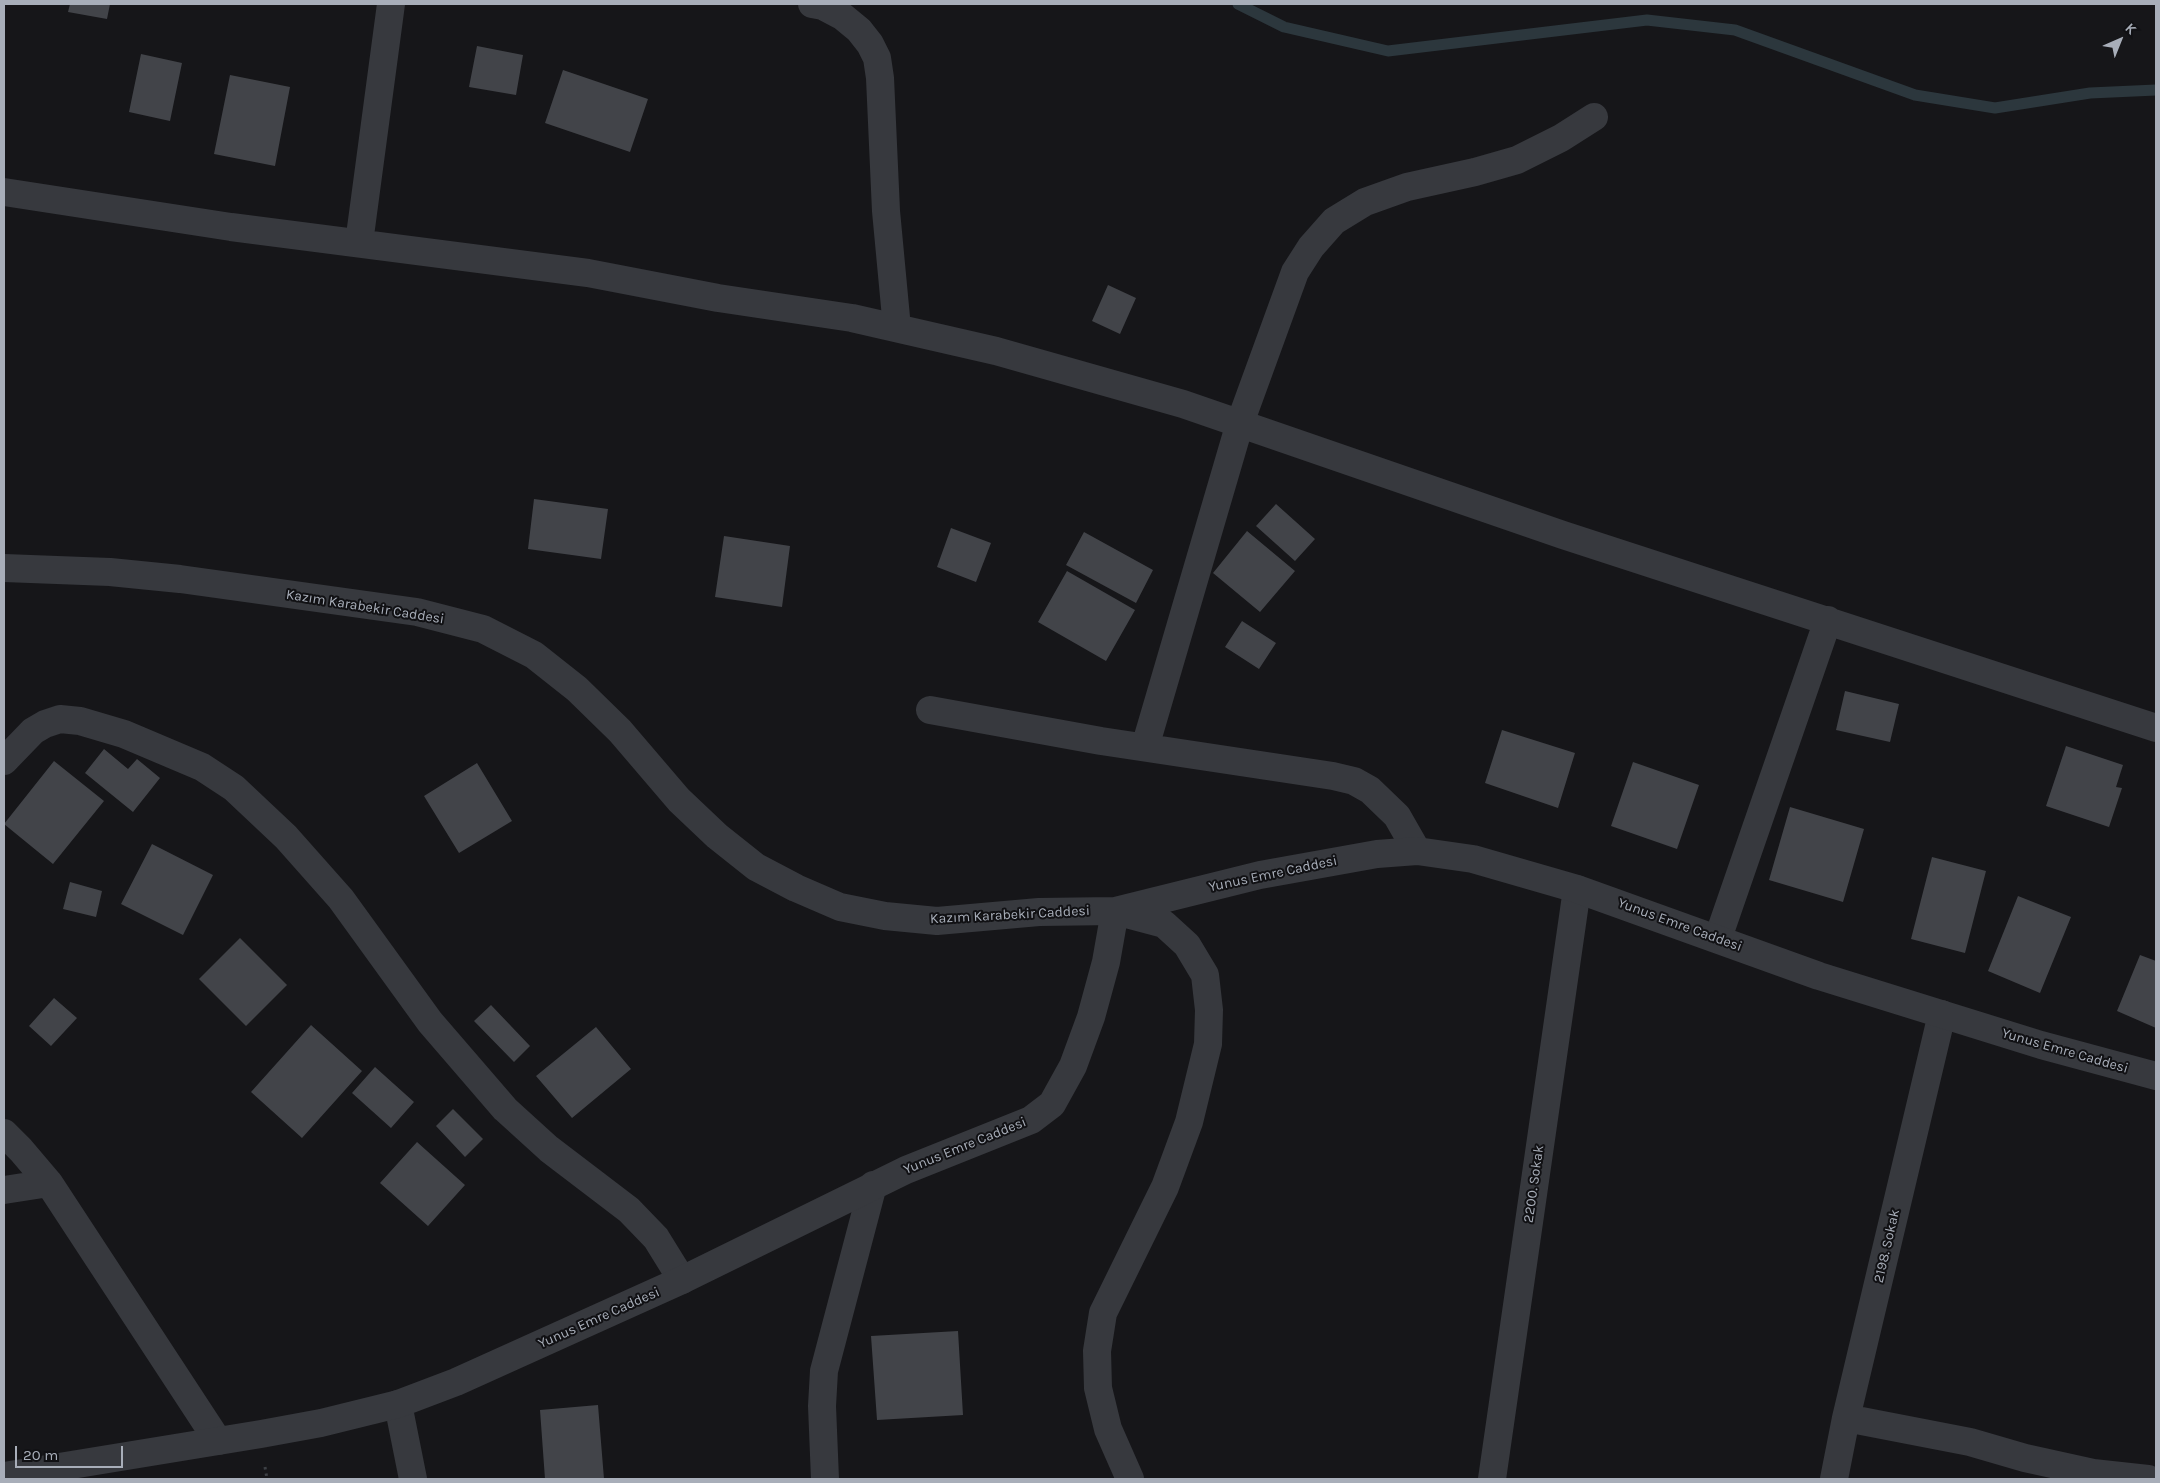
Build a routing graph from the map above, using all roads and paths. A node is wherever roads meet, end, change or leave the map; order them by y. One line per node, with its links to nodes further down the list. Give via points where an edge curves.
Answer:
1 (391, 4): 5 (street)
2 (812, 4): 6 (street, via 842,16 859,30 876,58)
3 (1594, 117): 7 (street, via 1517,160 1407,187 1365,202 1334,221 1295,272)
4 (4, 192): 5 (street)
5 (359, 243): 6 (street, via 588,273)
6 (897, 328): 7 (street, via 1063,369)
7 (1240, 423): 9 (street, via 1563,535); 12 (street)
8 (4, 568): 16 (street, Kazım Karabekir Caddesi, via 180,578 417,612 483,629 534,655 577,689 620,731 679,800 717,836 756,867 796,888 840,907 937,921 1039,912)
9 (1828, 620): 11 (street); 17 (street)
10 (930, 710): 12 (street)
11 (2156, 728)
12 (1145, 747): 14 (street, via 1354,780 1370,790 1397,816)
13 (4, 761): 24 (street, via 33,731 45,724 60,719 80,721 124,734 202,767 234,788 286,838 341,899 430,1022 505,1109 549,1149 629,1210 656,1238)
14 (1418, 851): 15 (street, Yunus Emre Caddesi, via 1473,859); 16 (street, Yunus Emre Caddesi, via 1378,854 1260,875)
15 (1577, 889): 17 (street, Yunus Emre Caddesi); 32 (street, 2200. Sokak)
16 (1115, 911): 22 (street, Yunus Emre Caddesi, via 1106,962 1090,1017 1073,1066 1052,1104 1031,1120); 31 (street, Kazım Karabekir Caddesi, via 1164,924 1187,945 1205,975 1209,1010 1208,1044 1189,1122 1165,1188 1101,1322 1097,1350 1098,1388 1108,1430)
17 (1718, 938): 18 (street, Yunus Emre Caddesi, via 1819,976)
18 (1942, 1014): 19 (street, Yunus Emre Caddesi); 26 (street, 2198. Sokak)
19 (2156, 1076)
20 (4, 1134): 21 (street)
21 (49, 1183): 23 (street); 27 (street)
22 (873, 1186): 24 (street, Yunus Emre Caddesi); 30 (street, via 824,1371)
23 (4, 1190)
24 (682, 1280): 25 (street, Yunus Emre Caddesi, via 456,1382)
25 (398, 1404): 27 (street, Yunus Emre Caddesi, via 321,1423); 29 (street)
26 (1846, 1418): 33 (street, 2198. Sokak); 34 (street, via 1970,1442 2093,1473)
27 (218, 1441): 28 (street, Yunus Emre Caddesi)
28 (4, 1476)
29 (413, 1479)
30 (825, 1479)
31 (1130, 1479)
32 (1492, 1479)
33 (1834, 1479)
34 (2148, 1479)

